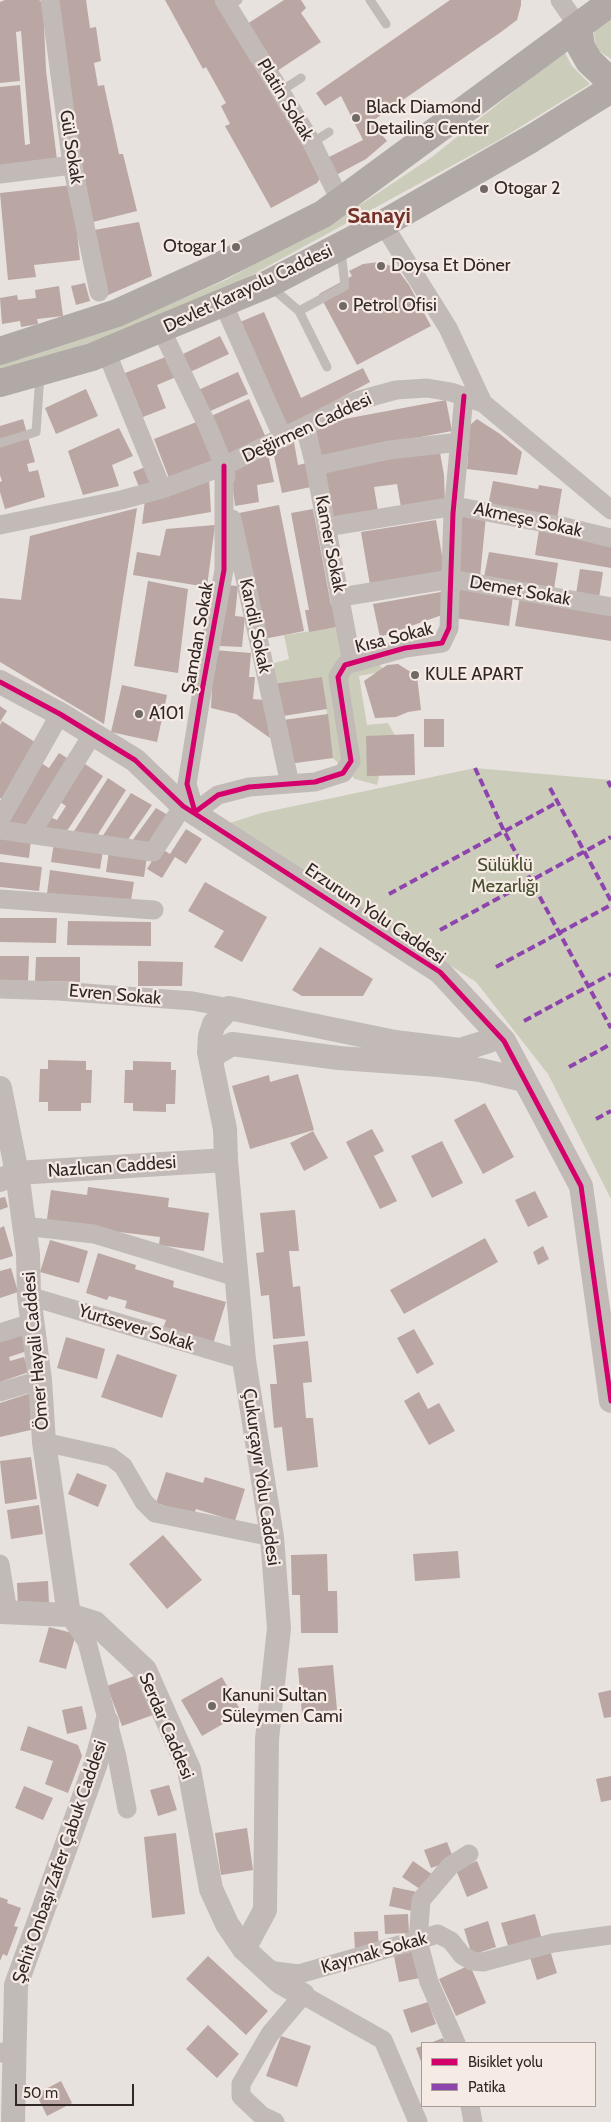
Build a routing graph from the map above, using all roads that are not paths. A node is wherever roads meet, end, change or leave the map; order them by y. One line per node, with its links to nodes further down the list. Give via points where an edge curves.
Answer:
1 (50, 0): 14 (street, Gül Sokak)
2 (370, 0): 6 (lane)
3 (560, 0): 7 (street)
4 (230, 2): 11 (street, Platin Sokak)
5 (611, 2): 7 (main road, Devlet Karayolu Caddesi)
6 (386, 24)
7 (578, 26): 9 (main road, via 581,47 589,61); 16 (main road, Devlet Karayolu Caddesi)
8 (301, 78): 11 (lane)
9 (611, 82)
10 (611, 89): 17 (main road, Devlet Karayolu Caddesi)
11 (281, 91): 13 (street, Platin Sokak)
12 (329, 132): 13 (lane)
13 (312, 143): 16 (street, Platin Sokak)
14 (72, 165): 15 (street); 20 (street, Gül Sokak)
15 (0, 174)
16 (341, 202): 24 (main road, Devlet Karayolu Caddesi, via 214,269 117,313)
17 (383, 224): 18 (main road, Devlet Karayolu Caddesi); 26 (street, via 448,328)
18 (340, 247): 19 (main road, Devlet Karayolu Caddesi); 22 (lane, via 345,286)
19 (268, 284): 21 (main road, Devlet Karayolu Caddesi); 22 (lane)
20 (99, 292)
21 (223, 303): 23 (main road, Devlet Karayolu Caddesi); 33 (street)
22 (300, 311): 27 (lane)
23 (161, 329): 25 (main road, Devlet Karayolu Caddesi); 36 (street)
24 (0, 351)
25 (106, 351): 28 (main road, Devlet Karayolu Caddesi); 38 (street)
26 (461, 356): 30 (street, Kısa Sokak); 31 (street)
27 (327, 367)
28 (41, 370): 29 (main road, Devlet Karayolu Caddesi); 35 (lane, via 36,432)
29 (0, 383)
30 (458, 394): 31 (street, Değirmen Caddesi); 32 (street, Değirmen Caddesi, via 427,388 396,390 356,401); 34 (street, Kısa Sokak)
31 (483, 403): 40 (street, Değirmen Caddesi)
32 (305, 426): 33 (street, Değirmen Caddesi); 37 (street, Kamer Sokak)
33 (283, 438): 36 (street, Değirmen Caddesi)
34 (460, 442): 37 (street, via 389,450); 39 (street, Kısa Sokak)
35 (0, 443)
36 (224, 466): 38 (street, Değirmen Caddesi); 51 (street, Kandil Sokak, via 232,524); 52 (street, Şamdan Sokak, via 224,570 187,784)
37 (315, 466): 42 (street, Kamer Sokak)
38 (162, 489): 41 (street, Değirmen Caddesi, via 13,524)
39 (455, 506): 42 (street, Akmeşe Sokak); 43 (street, Akmeşe Sokak); 44 (street, Kısa Sokak)
40 (611, 510)
41 (0, 524)
42 (326, 527): 45 (street, Kamer Sokak)
43 (611, 538)
44 (451, 579): 45 (street, Demet Sokak); 46 (street, Demet Sokak); 47 (street, Kısa Sokak, via 449,628 442,643 405,648)
45 (341, 597): 47 (street, Kamer Sokak)
46 (611, 607)
47 (352, 663): 51 (street, Kısa Sokak, via 345,665 338,677 351,761 343,773 316,782)
48 (0, 682): 49 (street, Erzurum Yolu Caddesi)
49 (60, 714): 50 (street, Erzurum Yolu Caddesi); 53 (street)
50 (92, 735): 52 (street, Erzurum Yolu Caddesi, via 134,760); 55 (street)
51 (290, 784): 52 (street, Kısa Sokak, via 249,787 218,795)
52 (189, 809): 55 (street, via 153,852); 60 (street, Erzurum Yolu Caddesi, via 440,972)
53 (0, 820)
54 (0, 830): 55 (street)
55 (31, 834)
56 (0, 899): 57 (street)
57 (154, 910)
58 (0, 989): 59 (street, Evren Sokak, via 193,1001)
59 (229, 1008): 61 (street); 62 (street, Çukurçayır Yolu Caddesi, via 214,1024 210,1036)
60 (498, 1034): 61 (street, via 489,1041 460,1050); 63 (street, Erzurum Yolu Caddesi)
61 (383, 1051): 62 (street, via 339,1058 232,1044); 63 (street)
62 (211, 1060): 65 (street, Çukurçayır Yolu Caddesi, via 225,1128)
63 (524, 1080): 75 (street, Erzurum Yolu Caddesi, via 580,1186)
64 (2, 1111): 66 (street, Ömer Hayali Caddesi)
65 (226, 1160): 66 (street, Nazlıcan Caddesi); 68 (street, Çukurçayır Yolu Caddesi)
66 (8, 1177): 67 (street, Ömer Hayali Caddesi)
67 (24, 1226): 68 (street, via 94,1234); 69 (street, Ömer Hayali Caddesi)
68 (236, 1277): 72 (street, Çukurçayır Yolu Caddesi)
69 (29, 1296): 70 (street, Ömer Hayali Caddesi); 72 (street, Yurtsever Sokak)
70 (31, 1322): 71 (street); 73 (street, Ömer Hayali Caddesi)
71 (0, 1333)
72 (244, 1360): 77 (street, Çukurçayır Yolu Caddesi)
73 (40, 1380): 74 (street); 76 (street, Ömer Hayali Caddesi)
74 (0, 1392)
75 (611, 1401)
76 (44, 1442): 77 (street, via 110,1457 123,1466 144,1502 155,1513); 80 (street, Ömer Hayali Caddesi)
77 (272, 1537): 86 (street, Çukurçayır Yolu Caddesi, via 279,1628 267,1738 265,1910)
78 (0, 1564): 79 (street)
79 (4, 1612): 80 (street, Serdar Caddesi)
80 (69, 1615): 81 (street, via 87,1642); 86 (street, Serdar Caddesi, via 95,1623 145,1670 189,1769 211,1889 227,1924)
81 (107, 1722): 82 (street); 90 (street, Şehit Onbaşı Zafer Çabuk Caddesi, via 96,1766 16,1985)
82 (127, 1809)
83 (469, 1854): 85 (street, via 450,1866 421,1900)
84 (611, 1935): 85 (street, Kaymak Sokak, via 553,1943 482,1962 462,1955 451,1941 438,1934)
85 (418, 1940): 87 (street, Kaymak Sokak, via 299,1974); 89 (street, via 430,1982)
86 (244, 1949): 87 (street, Serdar Caddesi)
87 (267, 1970): 88 (street, Serdar Caddesi)
88 (303, 1995): 93 (street, via 270,2034 241,2084 241,2096 262,2116); 94 (street, via 383,2040)
89 (456, 2042)
90 (7, 2051): 92 (street, Şehit Onbaşı Zafer Çabuk Caddesi)
91 (470, 2107): 95 (street)
92 (13, 2122)
93 (275, 2122)
94 (418, 2122)
95 (473, 2122)

